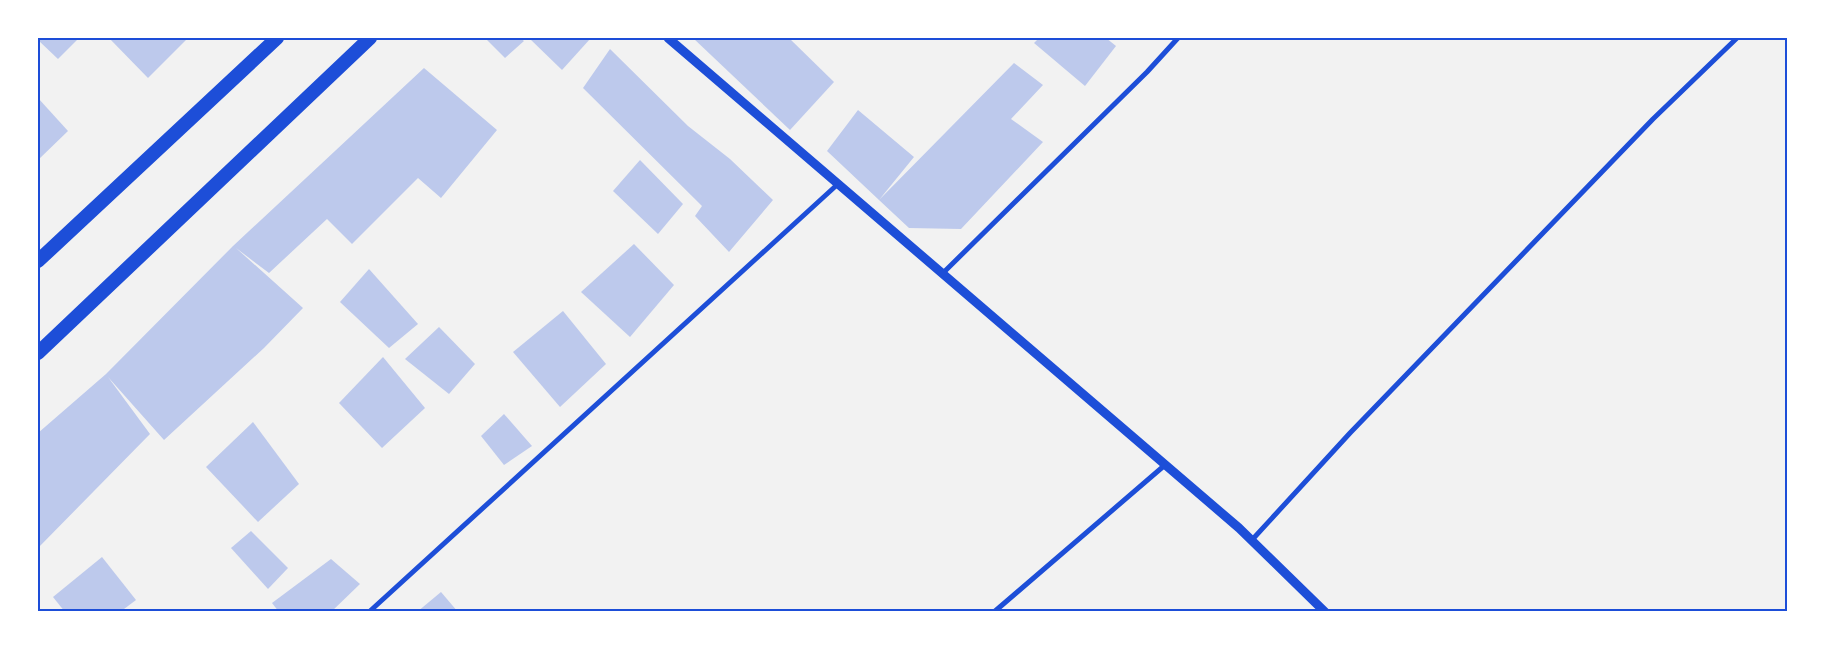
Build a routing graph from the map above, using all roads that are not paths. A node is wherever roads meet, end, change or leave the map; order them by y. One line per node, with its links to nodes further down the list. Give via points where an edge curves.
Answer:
1 (277, 38): 7 (highway)
2 (370, 38): 9 (highway)
3 (668, 38): 6 (street)
4 (1178, 38): 8 (street)
5 (1737, 38): 11 (street, via 1653,119)
6 (839, 183): 8 (street); 12 (street)
7 (38, 260)
8 (943, 273): 10 (street)
9 (38, 353)
10 (1166, 465): 11 (street); 13 (street)
11 (1251, 540): 14 (street)
12 (369, 612)
13 (994, 612)
14 (1325, 612)

